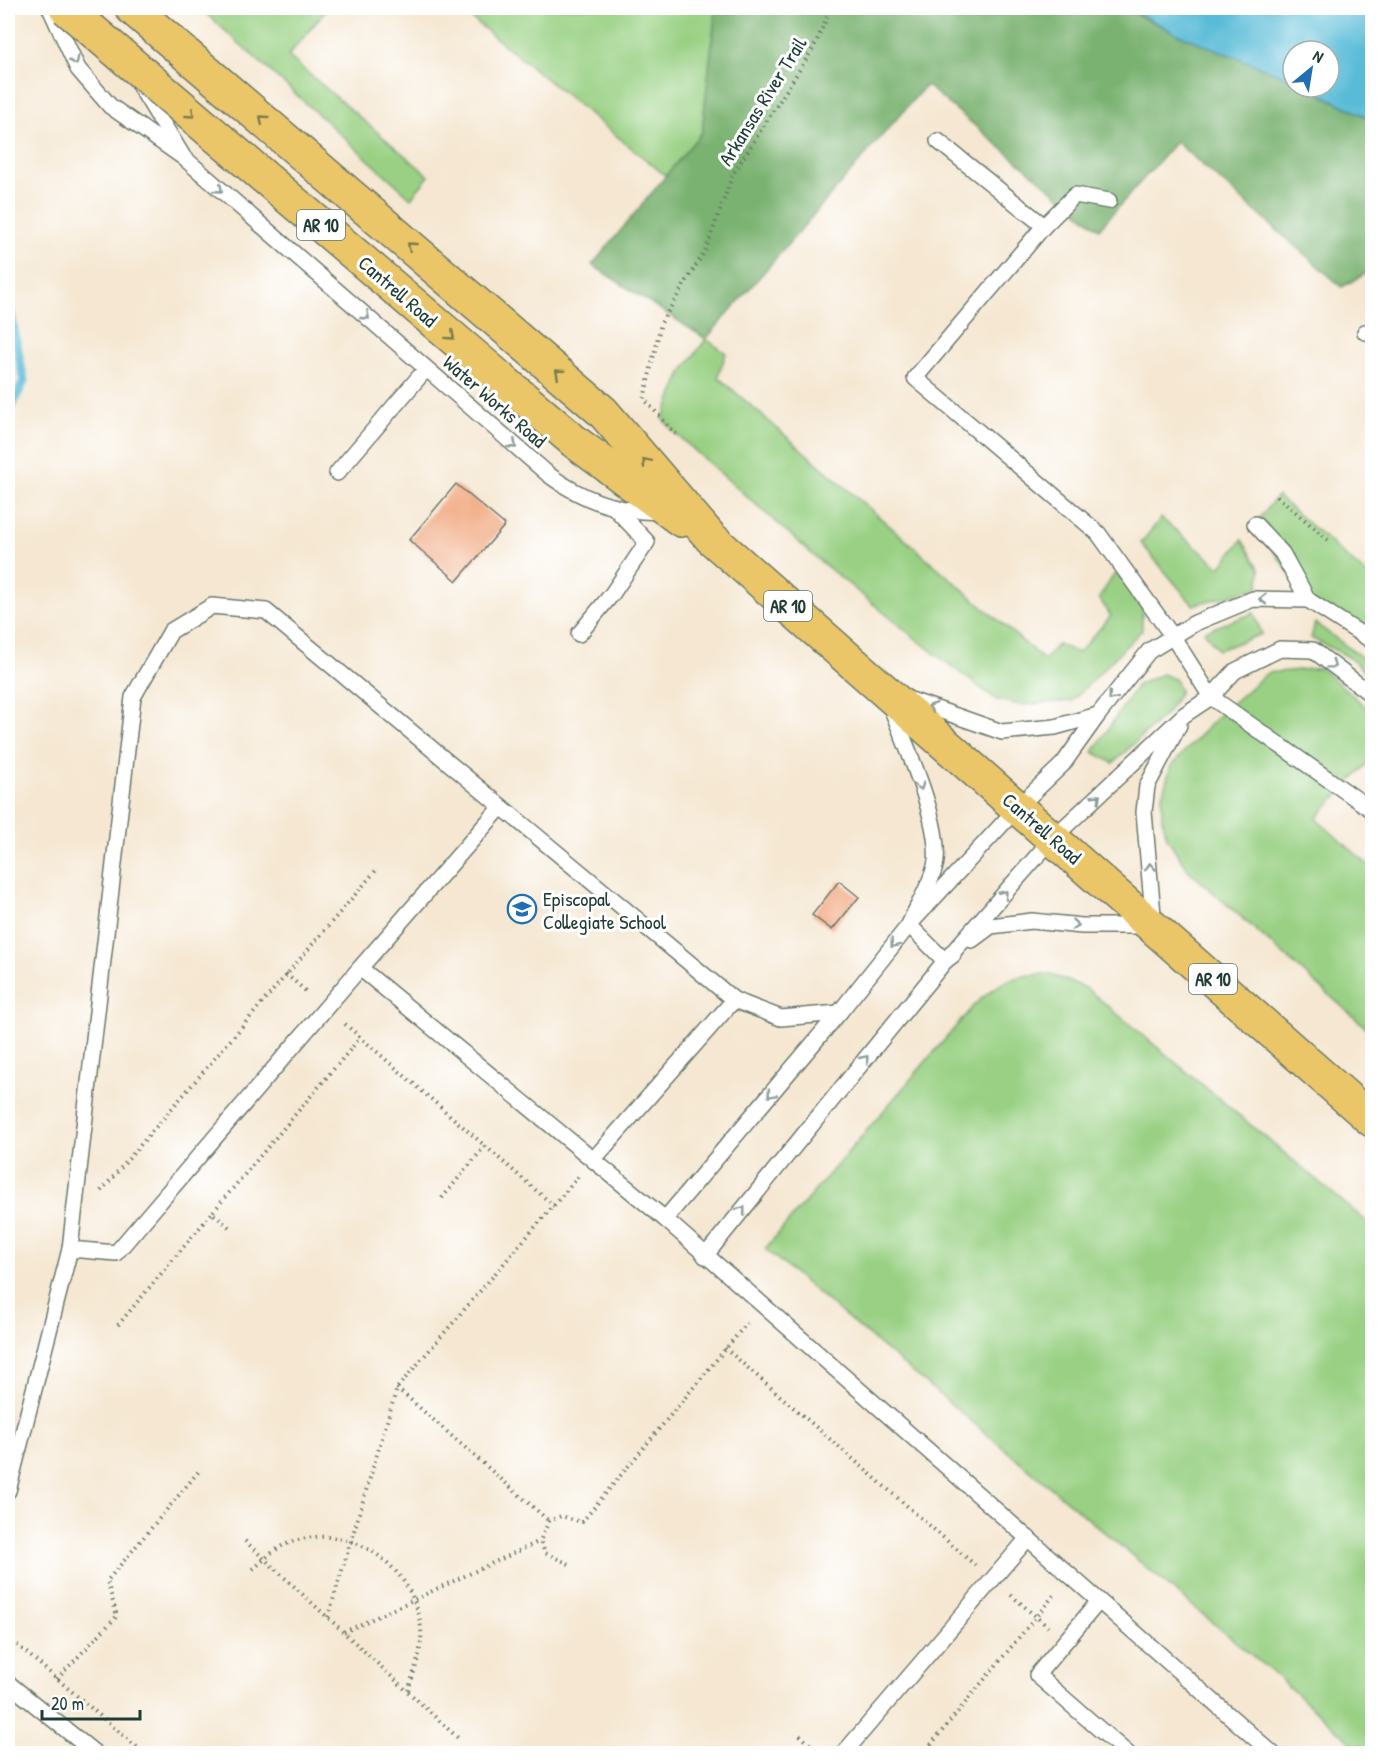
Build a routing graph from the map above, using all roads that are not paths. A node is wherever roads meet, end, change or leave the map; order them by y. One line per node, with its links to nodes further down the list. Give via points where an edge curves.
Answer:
1 (51, 8): 6 (lane, Water Works Road, one-way to 6, via 78,69 96,93)
2 (66, 8): 12 (main road, Cantrell Road / AR 10, one-way to 12, bridge, via 575,442)
3 (92, 8): 6 (lane, Water Works Road)
4 (132, 8): 14 (main road, Cantrell Road / AR 10, one-way to 4, via 603,411)
5 (938, 141): 8 (lane)
6 (183, 157): 9 (lane, Water Works Road, one-way to 9)
7 (1109, 201): 8 (lane, via 1075,195)
8 (1044, 226): 17 (lane, via 915,378 1098,533)
9 (426, 369): 10 (lane); 11 (lane, Water Works Road, one-way to 11, via 549,475 575,494)
10 (337, 473)
11 (613, 506): 12 (lane, Water Works Road, via 636,513); 16 (lane, via 647,542)
12 (665, 511): 14 (main road, Cantrell Road / AR 10)
13 (1254, 524): 15 (lane, via 1282,553)
14 (711, 538): 19 (main road, Cantrell Road / AR 10)
15 (1308, 600): 17 (lane, one-way to 17, via 1253,599 1195,623); 18 (lane)
16 (579, 634)
17 (1173, 637): 21 (lane); 22 (lane, one-way to 22, via 1149,651)
18 (1372, 641)
19 (885, 692): 22 (lane, one-way to 19, via 1055,727 1002,732); 25 (main road, Cantrell Road / AR 10); 28 (lane, one-way to 28, via 923,795 936,862)
20 (1372, 695): 21 (lane, one-way to 20, via 1236,672 1280,649 1313,650)
21 (1211, 697): 23 (lane); 26 (lane)
22 (1098, 715): 25 (lane, via 1063,764)
23 (1184, 715): 27 (lane, one-way to 23); 29 (lane, one-way to 23, via 1144,812 1147,786)
24 (501, 807): 31 (lane); 32 (lane); 37 (lane, via 266,611 212,606 171,631 133,697)
25 (1018, 807): 27 (main road, Cantrell Road / AR 10); 28 (lane)
26 (1372, 810)
27 (1053, 838): 29 (main road, Cantrell Road / AR 10); 30 (lane, one-way to 27)
28 (909, 925): 30 (lane); 33 (lane, one-way to 33)
29 (1154, 926): 30 (lane, one-way to 29, via 991,926 1032,921); 34 (main road, Cantrell Road / AR 10)
30 (945, 961): 38 (lane, one-way to 30)
31 (360, 968): 35 (lane); 37 (lane, via 116,1254)
32 (734, 1000): 33 (lane, via 781,1018); 35 (lane)
33 (839, 1013): 36 (lane, one-way to 36)
34 (1372, 1120)
35 (593, 1160): 36 (lane)
36 (665, 1219): 38 (lane)
37 (70, 1249): 39 (lane)
38 (705, 1256): 40 (lane)
39 (8, 1491)
40 (1028, 1539): 41 (lane); 44 (lane)
41 (1099, 1601): 45 (lane, via 1037,1675); 46 (lane)
42 (8, 1683): 43 (lane)
43 (96, 1754)
44 (843, 1754)
45 (1128, 1754)
46 (1273, 1754)

